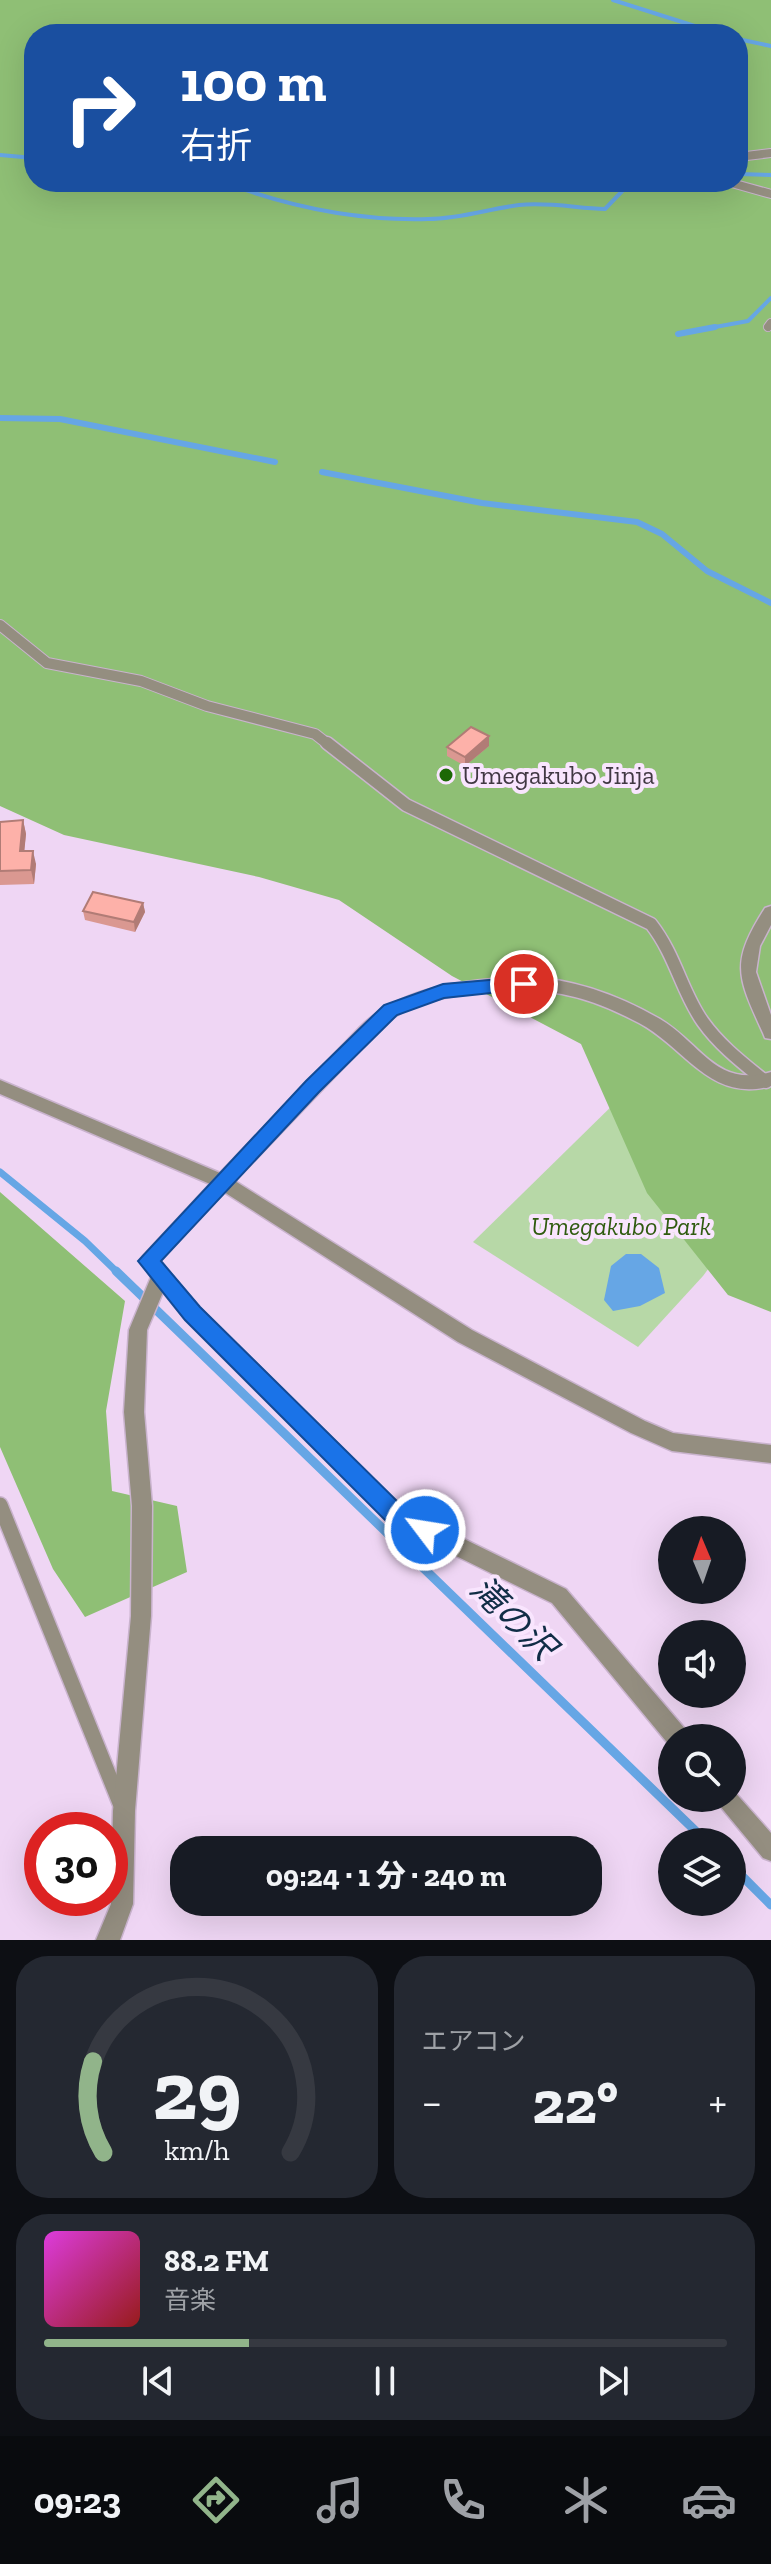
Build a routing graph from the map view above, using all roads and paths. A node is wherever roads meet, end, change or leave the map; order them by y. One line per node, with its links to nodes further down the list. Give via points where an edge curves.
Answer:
1 (771, 153): 2 (lane)
2 (748, 156)
3 (748, 188): 4 (lane)
4 (771, 194)
5 (0, 625): 8 (lane, via 47,663 141,681 207,706 315,734 406,805 651,924 668,946 702,1021 729,1051)
6 (771, 912): 7 (street, via 747,951 749,985)
7 (771, 1033)
8 (769, 1080): 10 (street, via 737,1082 707,1070 664,1030 560,985 443,991 390,1010)
9 (0, 1087): 10 (street)
10 (223, 1182): 11 (street, via 149,1261); 12 (street, via 465,1336 638,1427 672,1442)
11 (158, 1281): 14 (street, via 398,1517 559,1596); 15 (street, via 138,1330 134,1412 142,1506 141,1616)
12 (771, 1454)
13 (0, 1505): 15 (lane)
14 (666, 1724)
15 (124, 1811): 18 (street, via 122,1904)
16 (740, 1812): 17 (street)
17 (771, 1850)
18 (108, 1940)

